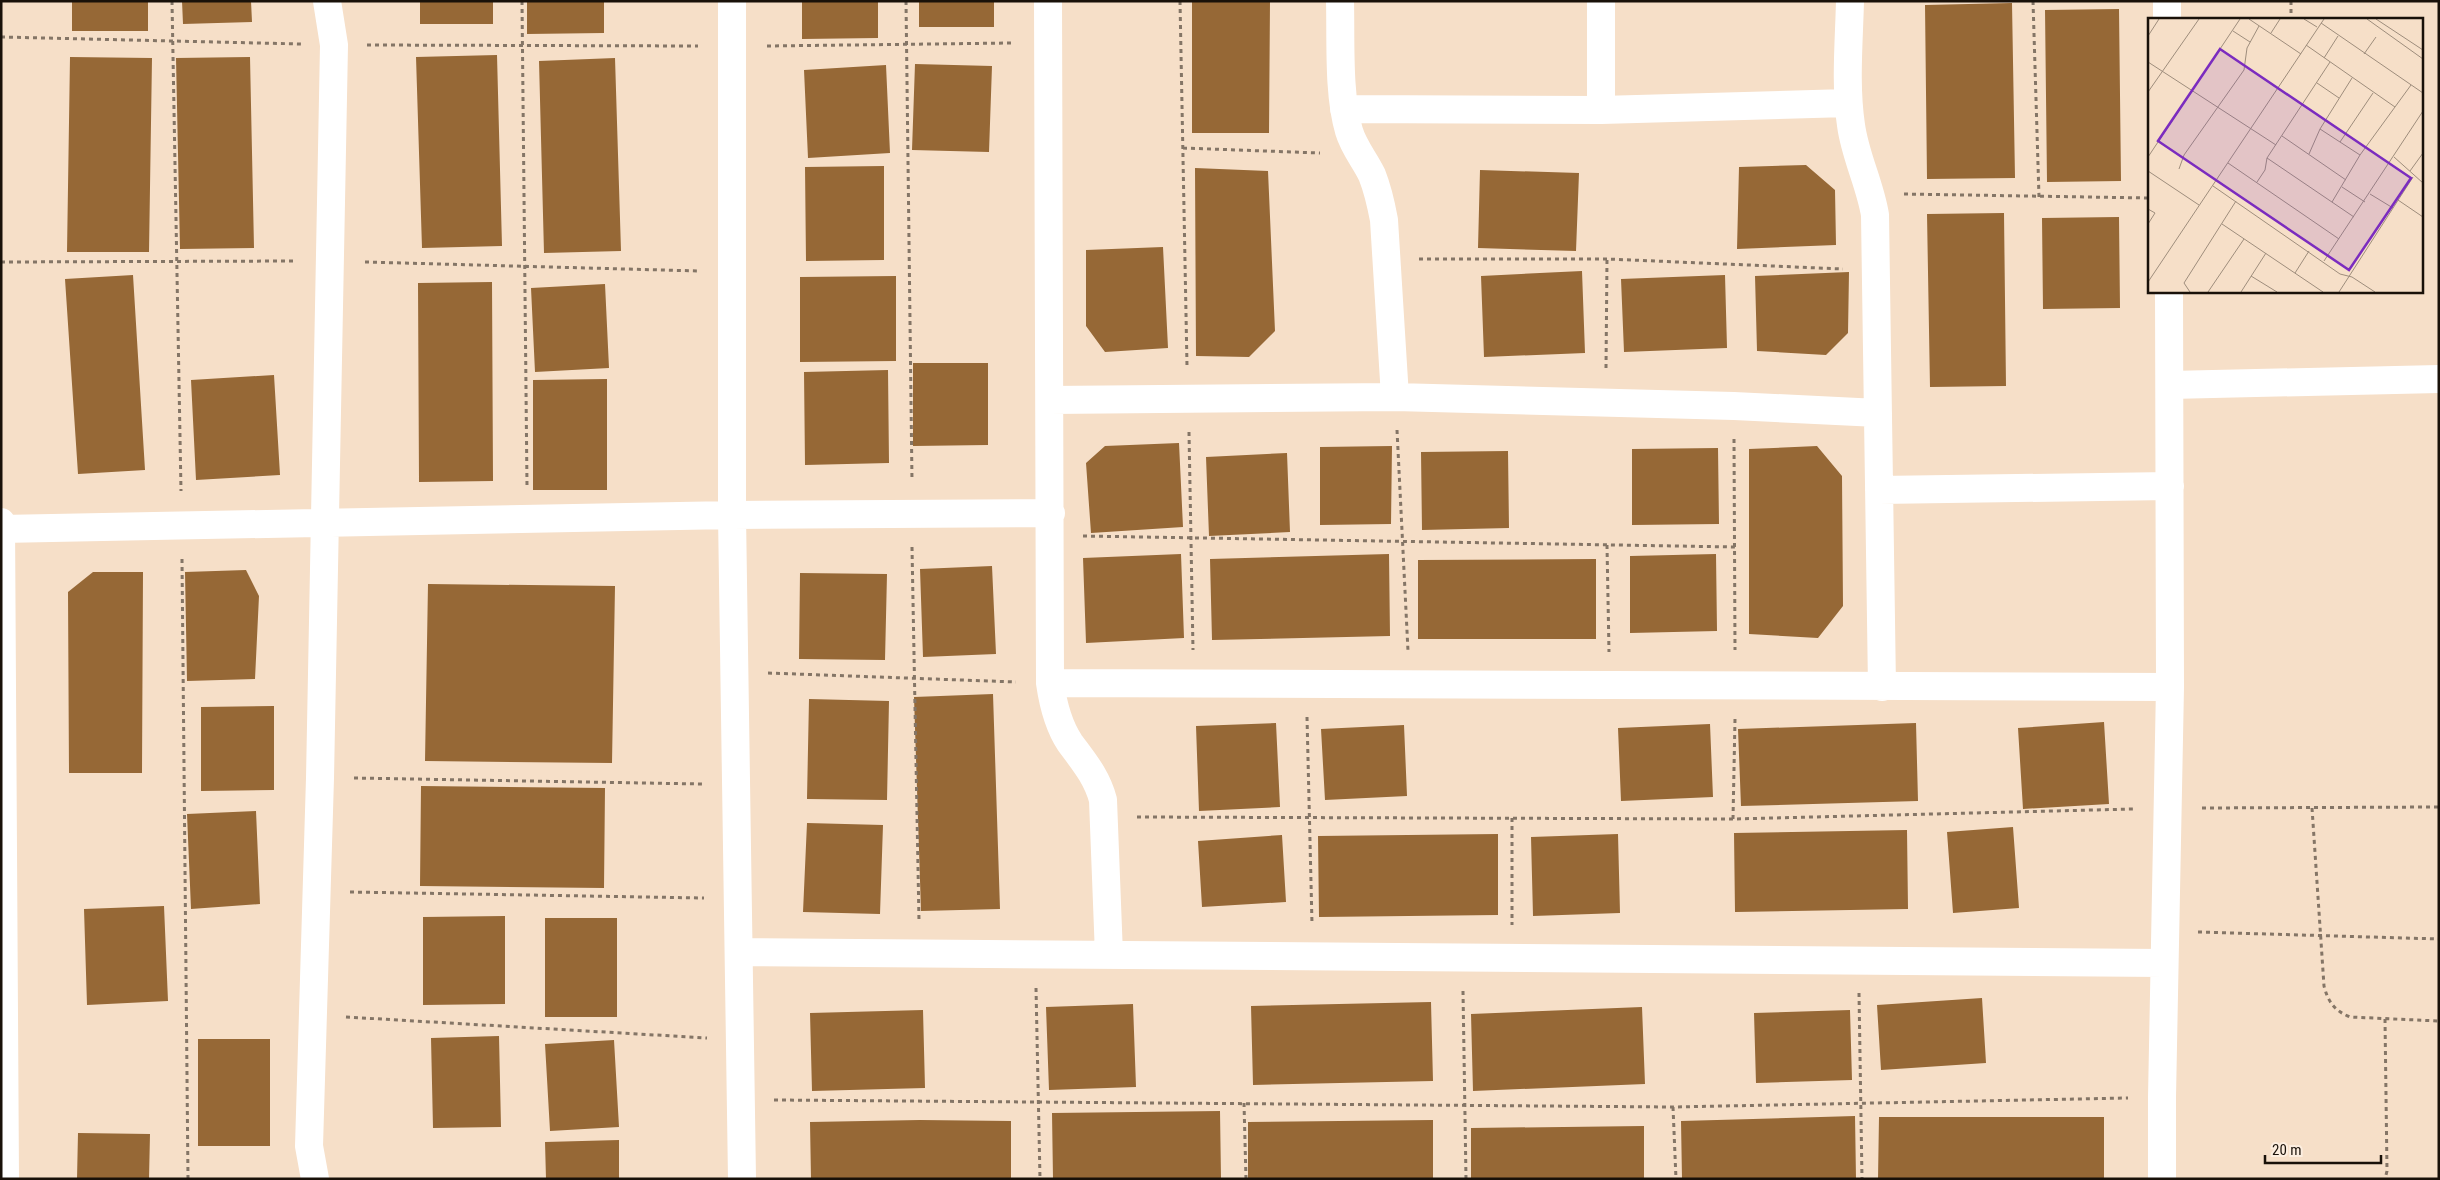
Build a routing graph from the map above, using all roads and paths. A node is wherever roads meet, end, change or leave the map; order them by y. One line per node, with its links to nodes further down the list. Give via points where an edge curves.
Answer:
1 (172, 1): 16 (path)
2 (328, 1): 18 (street)
3 (522, 1): 19 (path)
4 (732, 1): 20 (street)
5 (1048, 1): 17 (street)
6 (1180, 1): 24 (path)
7 (1340, 1): 22 (street)
8 (1601, 1): 23 (street)
9 (1850, 1): 21 (street)
10 (2033, 1): 27 (path)
11 (2167, 1): 13 (street)
12 (2291, 1): 14 (path)
13 (2167, 18)
14 (2291, 18)
15 (1, 37): 16 (path)
16 (174, 41): 18 (path); 48 (path)
17 (1049, 43): 20 (path); 37 (street)
18 (334, 45): 19 (path); 46 (street)
19 (523, 46): 20 (path); 44 (path)
20 (732, 46): 43 (street)
21 (1848, 103): 23 (street); 26 (street, via 1856,150)
22 (1344, 109): 23 (street); 25 (street)
23 (1601, 110)
24 (1183, 148): 25 (path); 36 (path)
25 (1358, 154): 29 (street, via 1380,196)
26 (1871, 193): 27 (path); 31 (street, via 1875,215)
27 (2039, 197): 28 (path)
28 (2148, 198)
29 (1386, 259): 30 (path); 35 (street)
30 (1607, 259): 31 (path); 38 (path)
31 (1876, 271): 40 (street)
32 (2168, 292): 34 (street)
33 (2439, 379): 34 (street)
34 (2170, 386): 41 (street)
35 (1395, 397): 36 (street); 38 (street); 51 (path)
36 (1188, 399): 37 (street); 50 (path)
37 (1050, 400): 47 (street)
38 (1605, 403): 39 (street)
39 (1734, 406): 40 (street); 53 (path)
40 (1878, 412): 42 (street)
41 (2170, 486): 42 (street); 62 (street)
42 (1879, 490): 61 (street)
43 (732, 515): 44 (street); 47 (street); 54 (street)
44 (528, 520): 46 (street)
45 (1, 522): 49 (street)
46 (326, 523): 48 (street); 63 (street)
47 (1050, 524): 50 (path); 55 (street)
48 (181, 526): 49 (street); 97 (path)
49 (1, 529): 96 (street)
50 (1191, 538): 51 (path); 56 (path)
51 (1403, 542): 52 (path); 58 (path)
52 (1607, 545): 53 (path); 59 (path)
53 (1735, 547): 60 (path)
54 (734, 672): 55 (path); 64 (street)
55 (1050, 683): 56 (street); 68 (street, via 1053,704 1069,742 1100,785)
56 (1194, 684): 57 (street)
57 (1307, 684): 58 (street); 69 (path)
58 (1410, 685): 59 (street)
59 (1610, 686): 60 (street)
60 (1736, 687): 61 (street); 71 (path)
61 (1882, 687): 62 (street)
62 (2170, 687): 66 (street)
63 (320, 778): 64 (path); 72 (street)
64 (736, 785): 73 (street)
65 (2439, 807): 67 (path)
66 (2167, 808): 67 (path); 71 (path); 74 (street)
67 (2312, 808): 75 (path)
68 (1105, 816): 69 (path); 79 (street)
69 (1310, 818): 70 (path); 80 (path)
70 (1512, 818): 71 (path); 82 (path)
71 (1733, 819)
72 (317, 891): 73 (path); 85 (street)
73 (737, 899): 77 (street)
74 (2165, 931): 75 (path); 84 (street)
75 (2321, 935): 76 (path); 86 (path, via 2324,986 2332,1006 2350,1017)
76 (2439, 939)
77 (739, 952): 78 (street); 88 (street)
78 (1035, 954): 79 (street); 91 (path)
79 (1108, 955): 80 (street)
80 (1313, 956): 81 (street)
81 (1462, 958): 82 (street); 93 (path)
82 (1512, 958): 83 (street)
83 (1858, 960): 84 (street); 94 (path)
84 (2164, 963): 89 (street)
85 (313, 1015): 88 (path); 98 (street, via 309,1146)
86 (2384, 1019): 87 (path); 106 (path)
87 (2439, 1021)
88 (740, 1040): 90 (street)
89 (2162, 1097): 94 (path); 105 (street)
90 (741, 1099): 91 (path); 99 (street)
91 (1038, 1102): 92 (path); 100 (path)
92 (1244, 1103): 93 (path); 101 (path)
93 (1465, 1105): 95 (path); 102 (path)
94 (1861, 1105): 95 (path); 104 (path)
95 (1673, 1107): 103 (path)
96 (5, 1179)
97 (188, 1179)
98 (315, 1179)
99 (742, 1179)
100 (1040, 1179)
101 (1246, 1179)
102 (1466, 1179)
103 (1676, 1179)
104 (1862, 1179)
105 (2162, 1179)
106 (2385, 1179)

